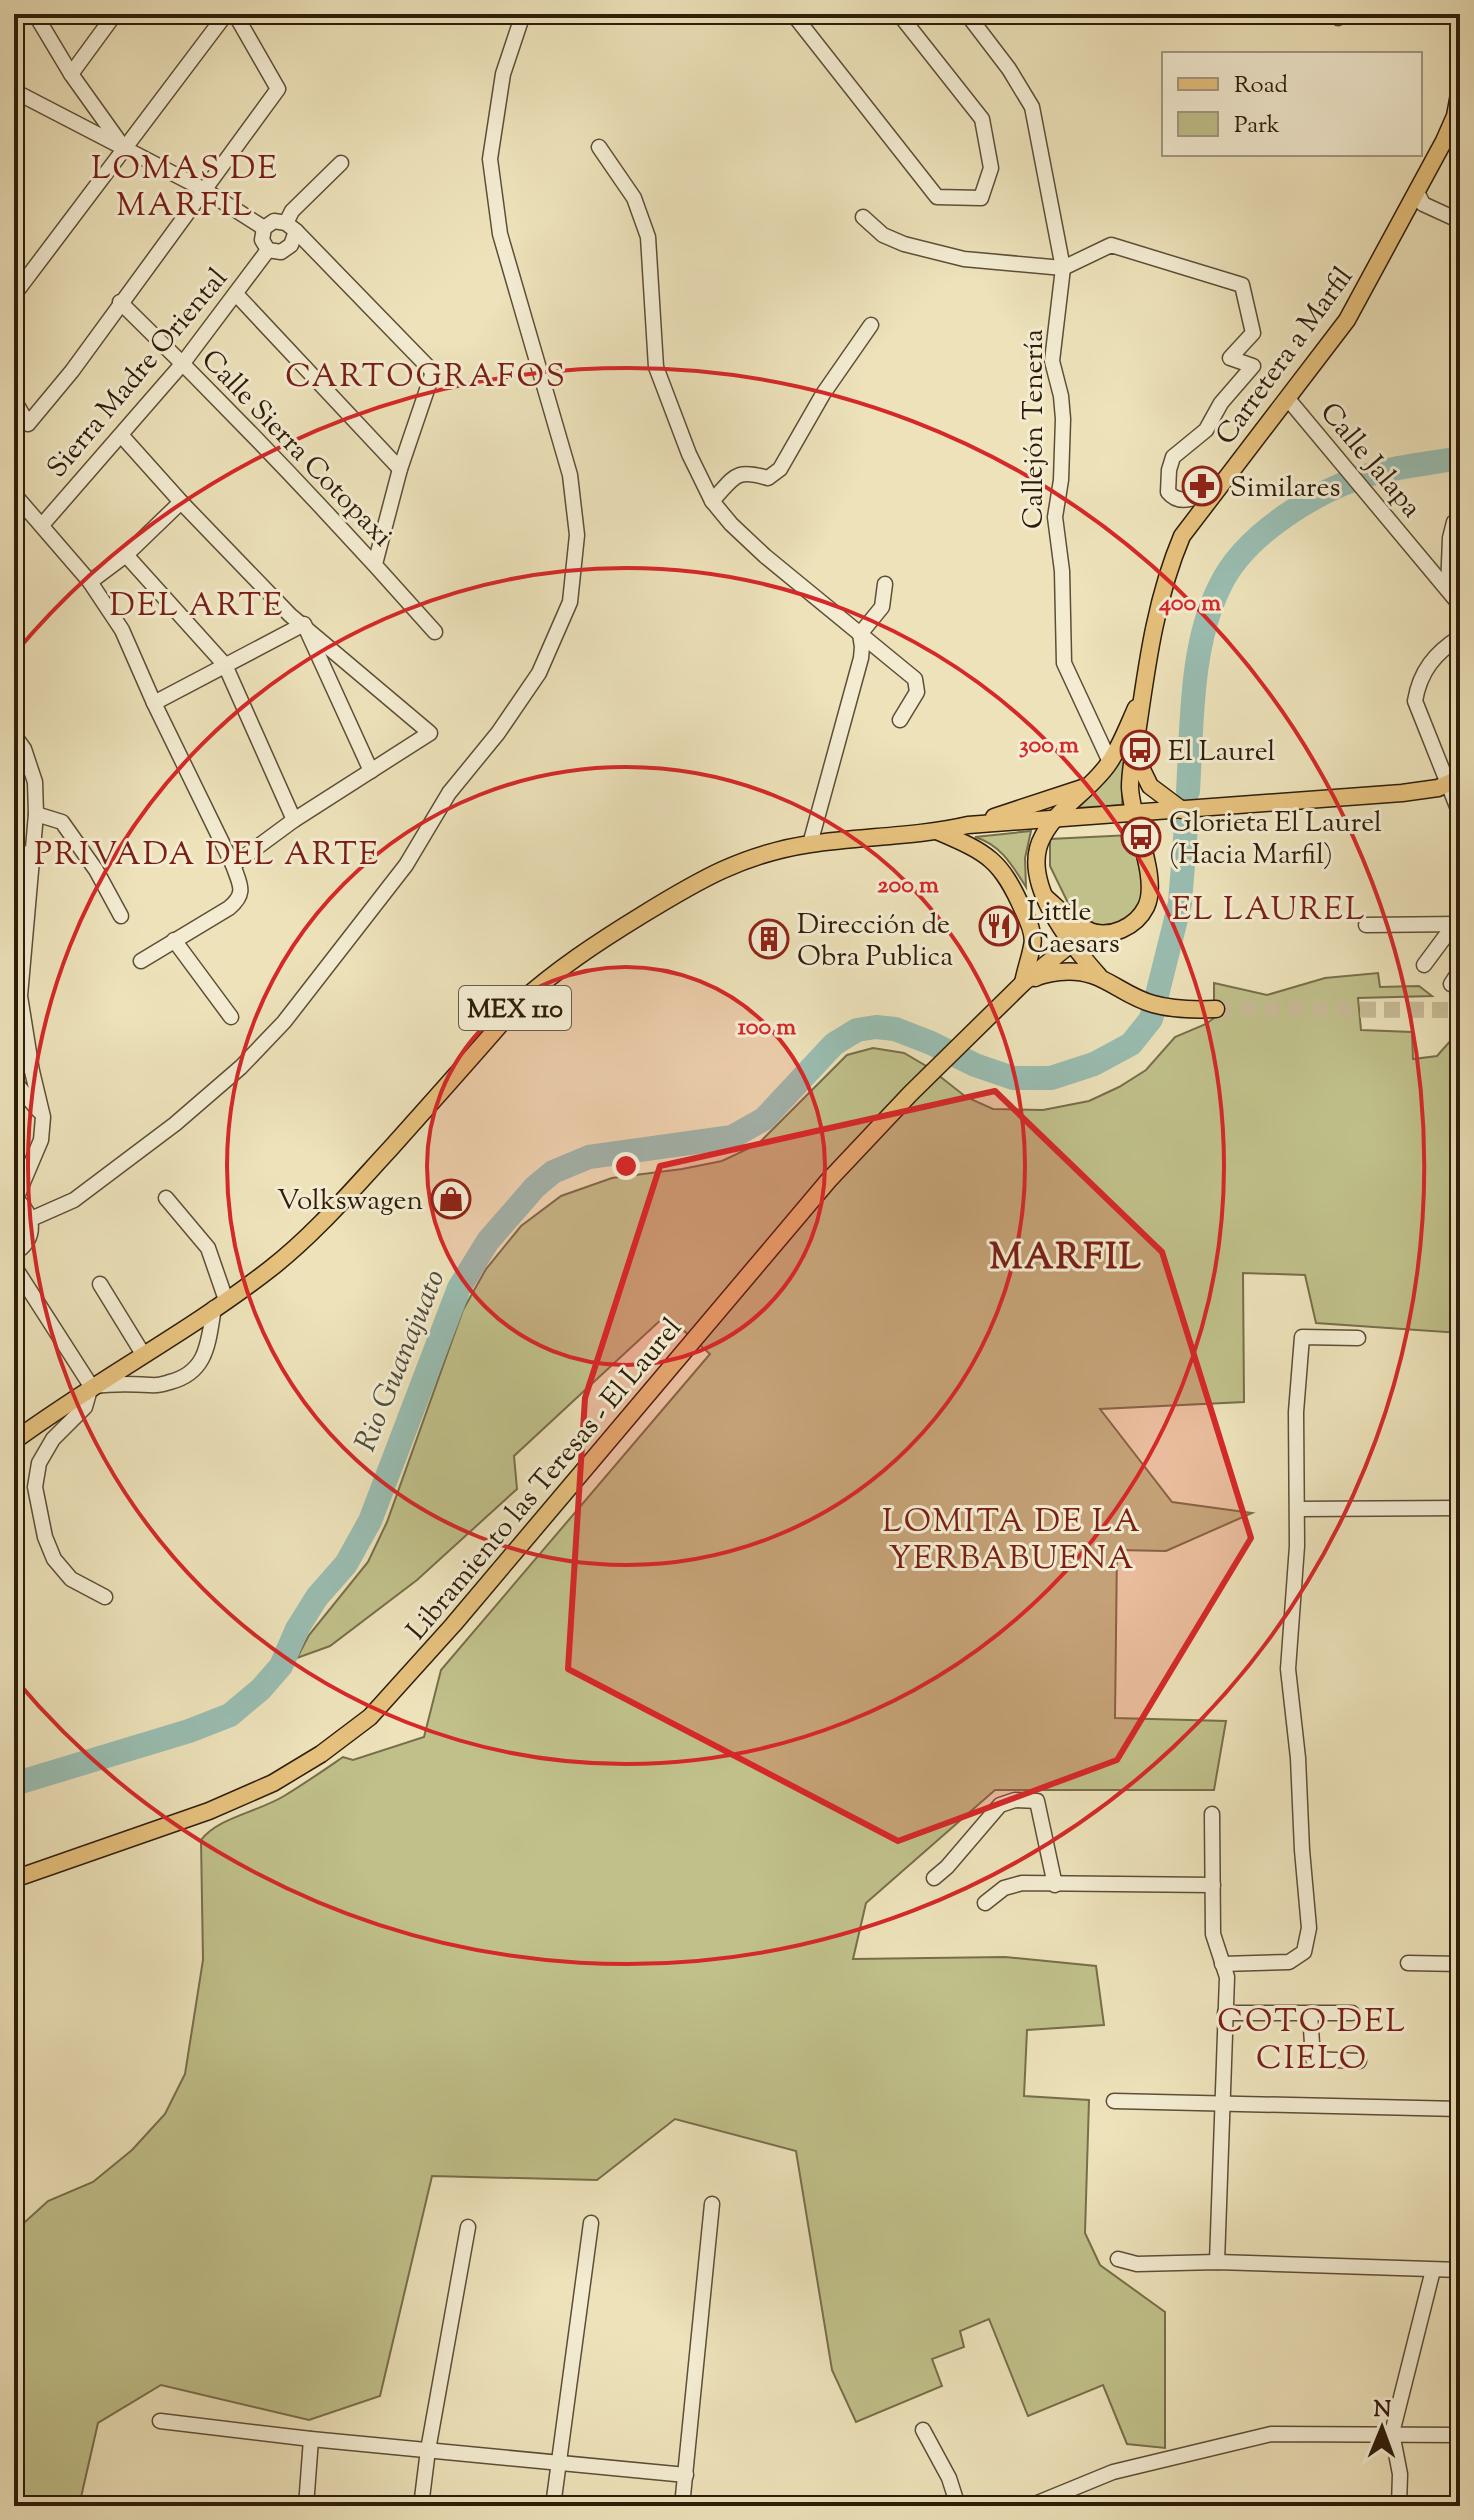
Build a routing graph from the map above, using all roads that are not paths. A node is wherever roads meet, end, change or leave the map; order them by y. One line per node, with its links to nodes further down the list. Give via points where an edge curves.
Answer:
1 (35, 14): 9 (street)
2 (115, 14): 9 (street)
3 (226, 14): 13 (street)
4 (235, 14): 15 (street, via 278,89)
5 (523, 14): 91 (street, via 503,74 490,159 500,234 570,475 577,535 570,602 539,673 449,793 406,865 284,1022 175,1124 74,1200)
6 (793, 14): 7 (street, via 937,197 981,198 991,168 982,119)
7 (899, 14)
8 (967, 14): 22 (street, Callejón Tenería, via 1032,107)
9 (71, 74): 13 (street)
10 (1460, 89): 16 (main road, Carretera a Marfil, via 1450,129)
11 (14, 91): 13 (street)
12 (599, 147): 34 (street, via 634,198 648,237 656,367)
13 (124, 148): 15 (street); 24 (street)
14 (341, 163): 19 (street, via 292,211)
15 (203, 189): 20 (street); 25 (street)
16 (1418, 194): 18 (street, via 1423,204); 28 (main road, Carretera a Marfil, via 1347,320)
17 (863, 217): 22 (street, via 883,235 919,248 964,259)
18 (1460, 221)
19 (291, 227): 20 (street, via 274,221); 21 (street, via 291,245 281,252); 31 (street, via 433,372)
20 (264, 228): 21 (street, via 262,240)
21 (268, 250): 23 (street, Sierra Madre Oriental)
22 (1063, 268): 32 (street, via 1111,245 1242,285 1253,333 1230,358 1253,366 1206,430 1173,457 1169,470 1168,492 1174,499 1184,501); 54 (street, Callejón Tenería, via 1052,361 1063,419 1055,517 1064,663)
23 (236, 294): 27 (street, Sierra Madre Oriental); 31 (street)
24 (14, 295)
25 (120, 302): 27 (street, Calle Sierra Cotopaxi); 29 (street, via 28,424)
26 (871, 325): 34 (street, via 780,469 768,478 747,472 735,476)
27 (183, 363): 30 (street, Sierra Madre Oriental); 39 (street, Calle Sierra Cotopaxi)
28 (1288, 399): 32 (main road, Carretera a Marfil); 42 (street, Calle Jalapa)
29 (14, 400)
30 (121, 435): 35 (street); 37 (street, Sierra Madre Oriental)
31 (400, 469): 39 (street)
32 (1220, 486): 49 (main road, Carretera a Marfil, via 1182,536 1170,564)
33 (14, 494): 37 (street)
34 (712, 501): 46 (street, via 765,556)
35 (181, 502): 38 (street); 44 (street)
36 (1460, 519): 42 (street, via 1450,538)
37 (42, 525): 40 (street)
38 (126, 555): 40 (street); 48 (street)
39 (375, 564): 45 (street, Calle Sierra Cotopaxi)
40 (90, 582): 50 (street, via 122,630)
41 (885, 584): 46 (street, via 882,607)
42 (1448, 589): 43 (street, Calle Jalapa)
43 (1460, 605)
44 (304, 624): 48 (street); 55 (street); 55 (street, via 430,733)
45 (435, 632)
46 (860, 634): 51 (street, via 915,679 917,692); 67 (street, via 861,658)
47 (1460, 637): 57 (street, via 1427,667 1415,701)
48 (225, 665): 50 (street); 62 (street)
49 (1142, 696): 53 (main road, Carretera a Marfil); 54 (main road, Carretera a Marfil)
50 (154, 703): 69 (street)
51 (900, 720)
52 (14, 735): 59 (street, via 35,782)
53 (1134, 755): 58 (main road, via 1150,786); 60 (main road, Carretera a Marfil)
54 (1110, 762): 56 (main road, Carretera a Marfil)
55 (371, 771): 62 (street)
56 (1091, 785): 63 (main road, Carretera a Marfil); 64 (main road)
57 (1452, 785): 58 (main road, MEX 110); 61 (street)
58 (1182, 810): 60 (main road, MEX 110)
59 (36, 814): 68 (street); 71 (street, via 62,822)
60 (1133, 814): 63 (main road, MEX 110); 74 (main road, via 1151,895 1145,910 1120,931)
61 (1460, 814)
62 (294, 820): 69 (street)
63 (1055, 820): 64 (main road, MEX 110); 70 (main road, via 1042,837 1035,865)
64 (968, 825): 65 (main road, MEX 110)
65 (939, 832): 67 (main road, MEX 110); 81 (main road, via 987,854 1014,889 1033,945)
66 (14, 843): 68 (street)
67 (810, 844): 95 (main road, MEX 110, via 748,858 706,875 546,979 302,1242)
68 (30, 863): 86 (street, via 20,996)
69 (233, 865): 75 (street, via 239,900)
70 (1045, 897): 74 (main road); 76 (main road)
71 (121, 916)
72 (1366, 925): 73 (street)
73 (1456, 925): 78 (street)
74 (1088, 930): 76 (main road, Libramiento las Teresas - El Laurel)
75 (174, 940): 77 (street); 84 (street)
76 (1072, 946): 80 (main road); 81 (main road, Libramiento las Teresas - El Laurel)
77 (141, 961)
78 (1424, 965)
79 (1460, 970): 82 (street)
80 (1099, 976): 81 (main road, via 1072,971 1042,974); 83 (main road, via 1150,1004)
81 (1023, 983): 105 (main road, Libramiento las Teresas - El Laurel, via 828,1181 370,1717 273,1783 209,1811)
82 (1451, 984)
83 (1216, 1009)
84 (231, 1017)
85 (14, 1047): 86 (street)
86 (32, 1071): 88 (street)
87 (14, 1081): 88 (street)
88 (43, 1117): 90 (street, via 41,1140)
89 (166, 1198): 95 (street, via 208,1248)
90 (15, 1199): 91 (street)
91 (31, 1219): 92 (street, via 27,1243)
92 (14, 1253)
93 (14, 1266): 98 (street)
94 (100, 1284): 97 (street)
95 (220, 1304): 97 (main road, MEX 110); 98 (street, via 201,1362 192,1373 155,1386)
96 (1358, 1338): 101 (street, via 1302,1337 1296,1412)
97 (143, 1354): 98 (main road, MEX 110)
98 (91, 1386): 99 (main road, MEX 110); 102 (street, via 85,1407 53,1439 39,1463 35,1487 54,1559 71,1579)
99 (14, 1441)
100 (1460, 1508): 101 (street)
101 (1298, 1509): 111 (street, via 1288,1669 1309,1928 1304,1952 1289,1962)
102 (105, 1597)
103 (1212, 1814): 107 (street)
104 (934, 1878): 106 (street, via 1000,1805 1037,1801)
105 (14, 1879)
106 (1055, 1885): 107 (street); 108 (street, via 1022,1883 1004,1888)
107 (1213, 1885): 111 (street, via 1213,1934)
108 (985, 1903)
109 (1408, 1963): 110 (street)
110 (1460, 1964)
111 (1224, 1970): 112 (street)
112 (1225, 2013): 113 (street); 117 (street)
113 (1310, 2013): 114 (street); 115 (street, via 1313,2059)
114 (1352, 2013)
115 (1359, 2061)
116 (1114, 2101): 117 (street)
117 (1220, 2103): 118 (street); 123 (street)
118 (1460, 2109)
119 (712, 2204): 133 (street)
120 (591, 2223): 132 (street)
121 (468, 2227): 131 (street)
122 (1118, 2259): 123 (street, via 1137,2264)
123 (1217, 2262): 124 (street)
124 (1433, 2270): 125 (street); 128 (street)
125 (1460, 2270)
126 (160, 2421): 130 (street)
127 (923, 2430): 138 (street)
128 (1392, 2433): 129 (street); 139 (street, via 1271,2434 1113,2472); 140 (street, via 1400,2474)
129 (1460, 2435)
130 (311, 2439): 131 (street); 134 (street)
131 (428, 2450): 132 (street); 135 (street)
132 (559, 2462): 133 (street); 136 (street)
133 (686, 2475): 137 (street)
134 (306, 2506)
135 (421, 2506)
136 (553, 2506)
137 (682, 2506)
138 (958, 2506)
139 (1030, 2506)
140 (1399, 2506)

